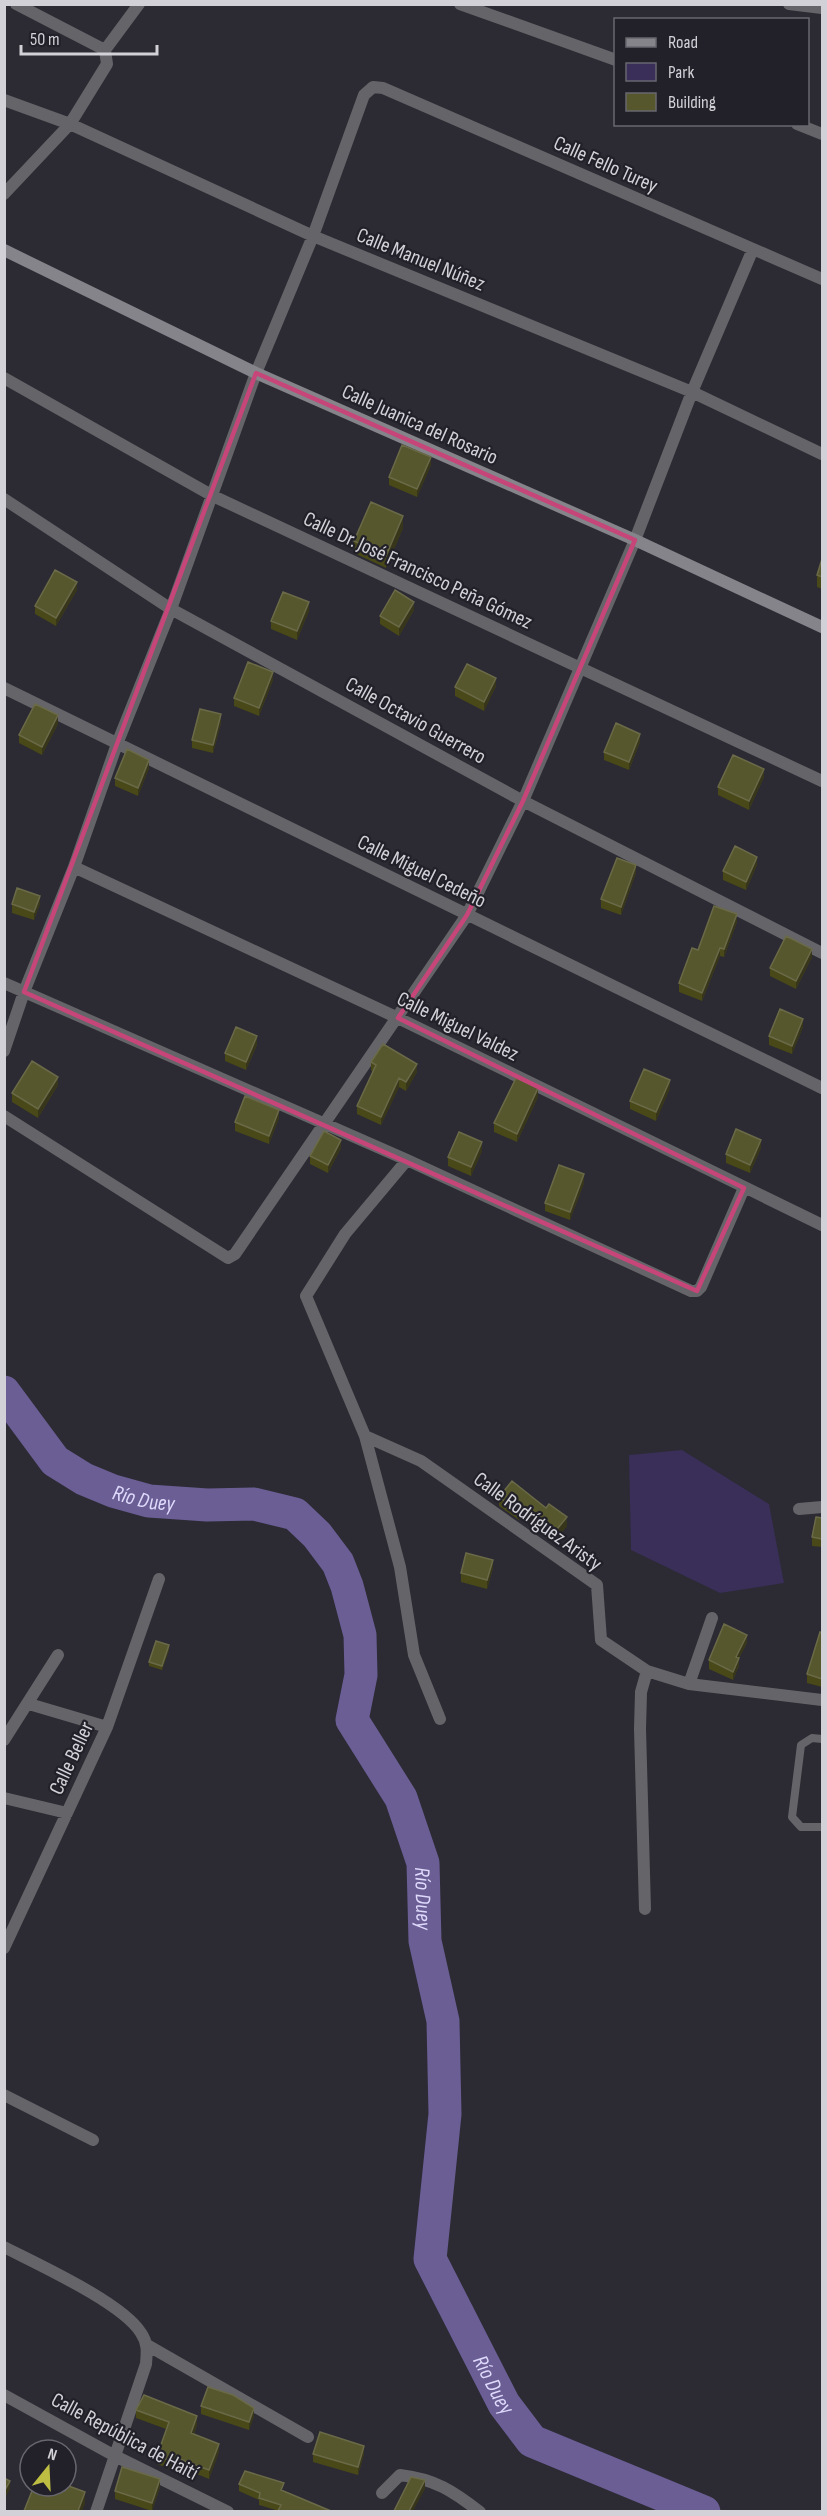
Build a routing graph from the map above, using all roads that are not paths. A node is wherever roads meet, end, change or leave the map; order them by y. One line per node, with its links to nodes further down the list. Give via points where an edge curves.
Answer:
1 (16, 4): 6 (street)
2 (139, 4): 6 (street)
3 (460, 4): 7 (street)
4 (789, 4): 5 (street)
5 (822, 8)
6 (105, 50): 9 (street, via 107,64)
7 (614, 60)
8 (4, 100): 9 (street, Calle Manuel Núñez)
9 (70, 124): 12 (street); 13 (street, Calle Manuel Núñez)
10 (802, 126): 11 (street)
11 (822, 134)
12 (4, 194)
13 (313, 236): 14 (street, Calle Fello Turey, via 364,94 373,87 383,88); 17 (street); 19 (street, Calle Manuel Núñez)
14 (753, 249): 16 (street, Calle Fello Turey); 19 (street)
15 (4, 250): 17 (street, Calle Juanica del Rosario)
16 (822, 279)
17 (256, 373): 21 (street); 23 (street, Calle Juanica del Rosario)
18 (4, 378): 21 (street, Calle Dr. José Francisco Peña Gómez)
19 (692, 392): 20 (street, Calle Manuel Núñez); 23 (street)
20 (822, 454)
21 (213, 496): 24 (street); 26 (street, Calle Dr. José Francisco Peña Gómez)
22 (4, 499): 24 (street, Calle Octavio Guerrero)
23 (635, 540): 25 (street, Calle Juanica del Rosario); 26 (street)
24 (171, 609): 28 (street); 30 (street, Calle Octavio Guerrero)
25 (822, 627)
26 (579, 667): 29 (street, Calle Dr. José Francisco Peña Gómez); 30 (street)
27 (4, 688): 28 (street, Calle Miguel Cedeño)
28 (117, 744): 31 (street); 32 (street, Calle Miguel Cedeño)
29 (822, 781)
30 (524, 801): 32 (street); 33 (street, Calle Octavio Guerrero)
31 (74, 867): 35 (street); 36 (street, Calle Miguel Valdez)
32 (467, 915): 36 (street); 38 (street, Calle Miguel Cedeño)
33 (822, 953)
34 (4, 983): 35 (street)
35 (24, 992): 37 (street); 40 (street)
36 (398, 1017): 40 (street); 42 (street, Calle Miguel Valdez)
37 (4, 1051)
38 (822, 1088)
39 (4, 1116): 40 (street, via 228,1258 235,1254)
40 (325, 1124): 41 (street)
41 (407, 1160): 42 (street, via 691,1292 701,1287); 44 (street, via 345,1234 306,1296)
42 (744, 1188): 43 (street, Calle Miguel Valdez)
43 (822, 1225)
44 (365, 1436): 50 (street, Calle Rodríguez Aristy, via 421,1461 597,1585 601,1640); 54 (street, via 400,1567 414,1655)
45 (822, 1507): 46 (street)
46 (799, 1509)
47 (159, 1579): 55 (street, Calle Beller)
48 (712, 1618): 51 (street)
49 (58, 1655): 53 (street)
50 (647, 1671): 51 (street, Calle Rodríguez Aristy); 61 (street, via 640,1692)
51 (689, 1684): 52 (street, Calle Rodríguez Aristy)
52 (822, 1700)
53 (29, 1704): 55 (street); 56 (street)
54 (440, 1719)
55 (107, 1727): 59 (street, Calle Beller)
56 (5, 1739)
57 (822, 1739): 60 (lane, via 812,1738 801,1745 792,1817 801,1827)
58 (4, 1798): 59 (street)
59 (67, 1813): 62 (street, Calle Beller)
60 (822, 1827)
61 (645, 1909)
62 (6, 1941)
63 (4, 2095): 64 (street)
64 (93, 2140)
65 (4, 2247): 66 (street, via 121,2312 140,2331)
66 (147, 2345): 68 (street); 69 (street, via 146,2364)
67 (4, 2395): 69 (street, Calle República de Haití)
68 (308, 2437)
69 (115, 2456): 71 (street); 72 (street, Calle República de Haití)
70 (382, 2493): 73 (street, via 400,2475 420,2477 451,2489)
71 (96, 2511)
72 (228, 2511)
73 (480, 2511)

